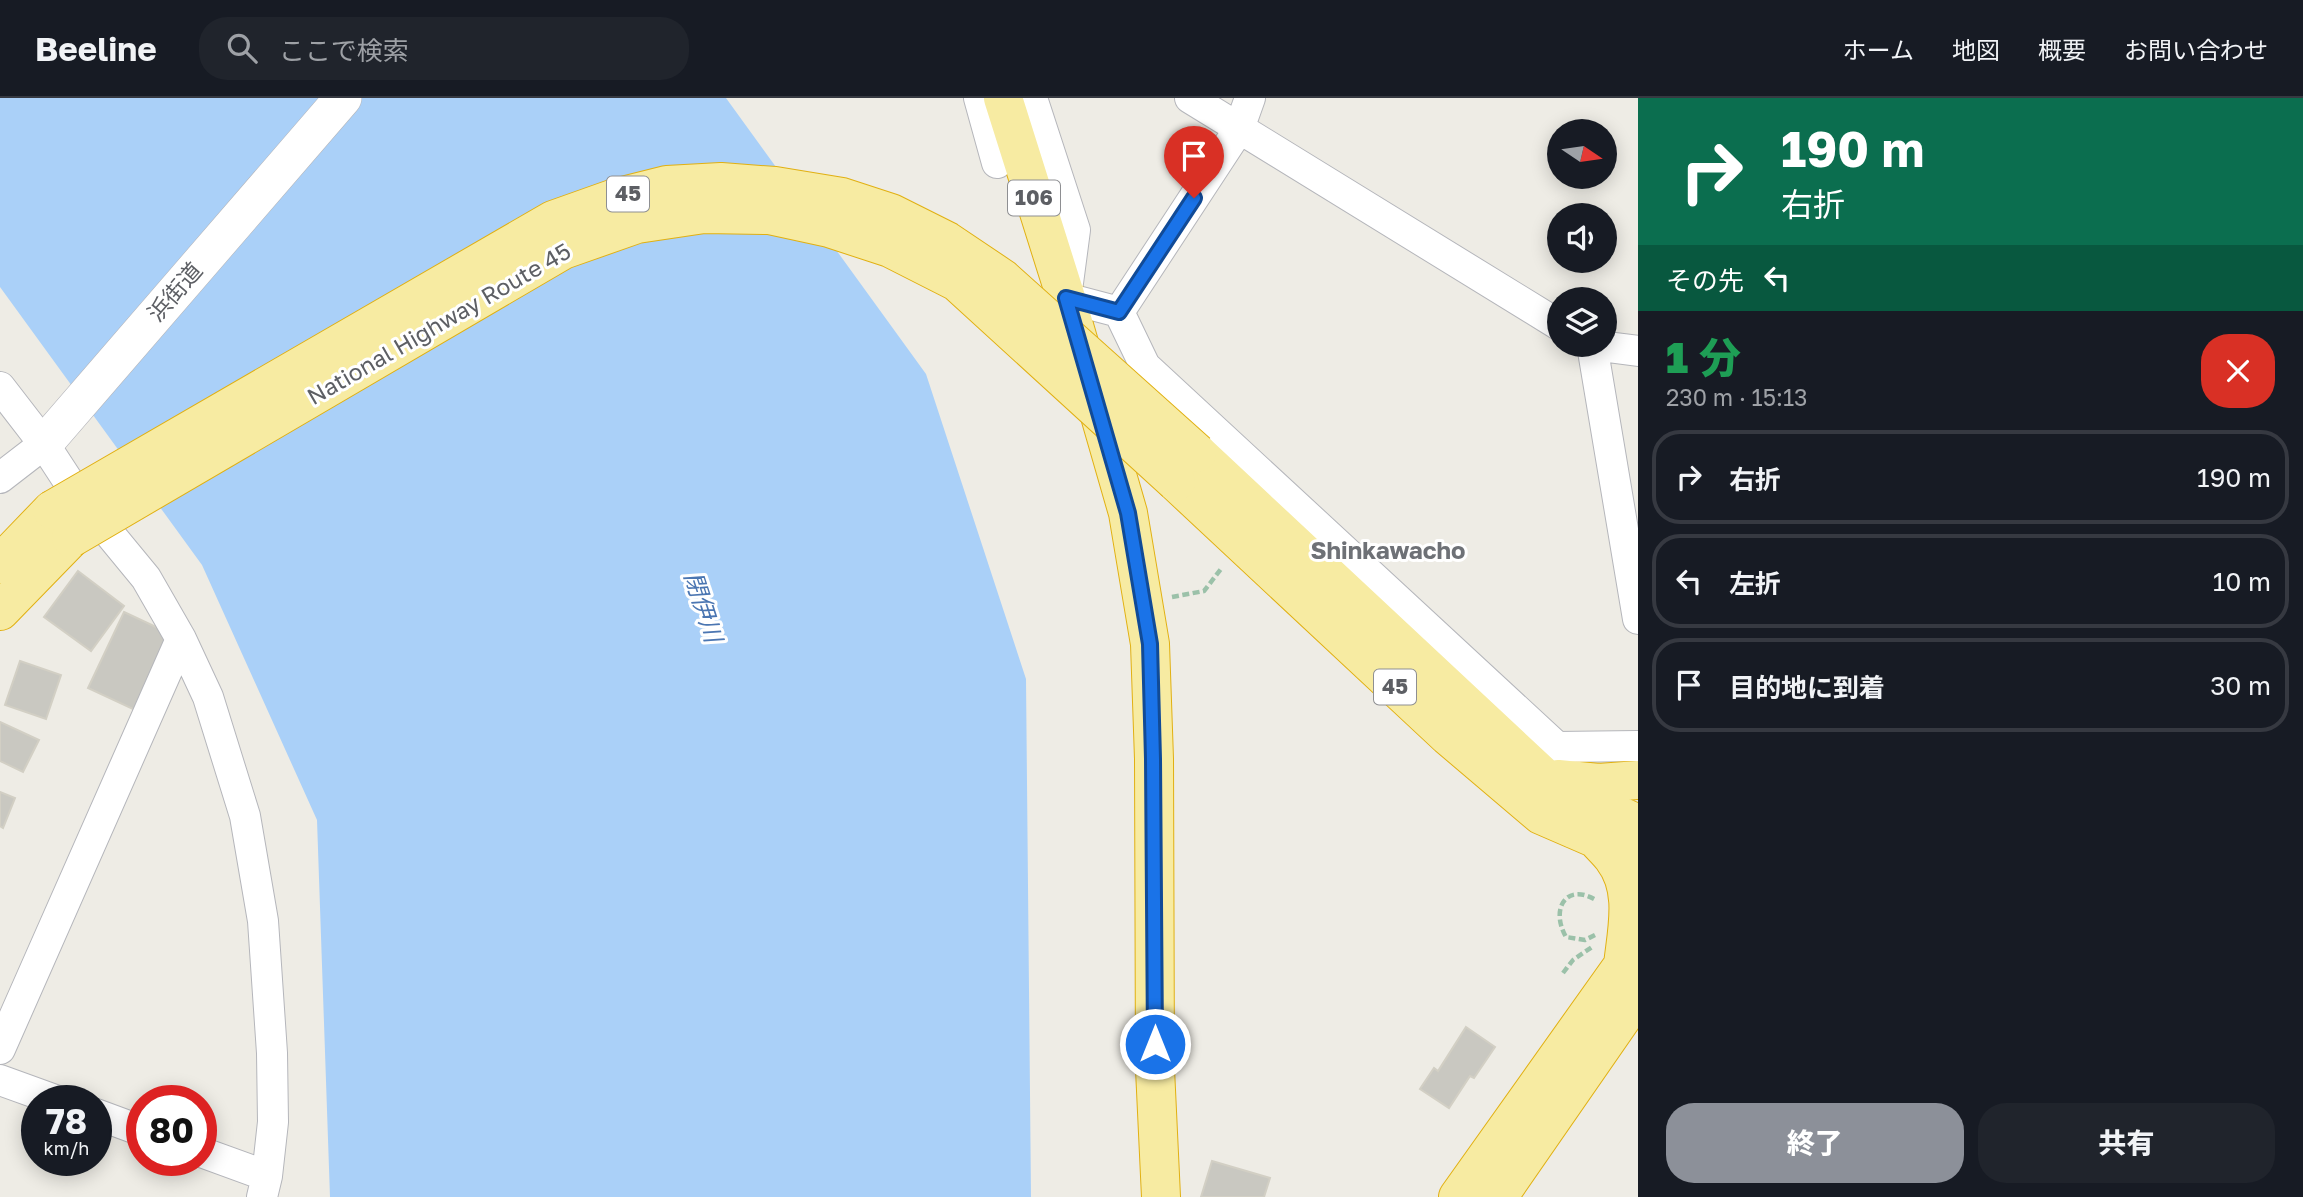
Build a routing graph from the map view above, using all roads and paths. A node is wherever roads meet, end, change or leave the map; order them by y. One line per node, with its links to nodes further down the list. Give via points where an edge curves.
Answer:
1 (343, 98): 16 (street, 浜街道)
2 (979, 98): 8 (street)
3 (1003, 98): 9 (highway, 106)
4 (1032, 98): 9 (street, via 1075,230)
5 (1190, 98): 7 (street)
6 (1250, 98): 7 (street)
7 (1239, 129): 10 (street); 11 (street)
8 (997, 163)
9 (1066, 298): 10 (street); 22 (highway, 106, via 1128,513)
10 (1119, 312): 26 (street, via 1145,366 1557,747)
11 (1547, 318)
12 (1617, 348): 13 (street)
13 (1638, 351)
14 (1594, 357): 24 (street)
15 (0, 387): 16 (street)
16 (44, 444): 18 (street, 浜街道); 25 (street, via 76,493 146,578)
17 (1186, 467): 19 (highway, National Highway Route 45 / 45, bridge, via 957,282 890,248 829,228 769,215 704,214 636,224 563,250); 27 (highway, National Highway Route 45 / 45); 30 (highway, National Highway Route 45 / 45, via 1448,736 1541,815)
18 (0, 478)
19 (62, 524): 20 (highway, National Highway Route 45 / 45); 23 (highway, National Highway Route 45 / 45)
20 (0, 564)
21 (1222, 569): 22 (path, via 1204,591)
22 (1143, 604): 40 (highway, 106, via 1150,644 1154,773 1155,1069)
23 (0, 611)
24 (1638, 619)
25 (181, 639): 35 (street); 39 (street, via 208,697 245,816 263,921 273,1122)
26 (1638, 746)
27 (1545, 778): 28 (highway, via 1599,783); 29 (highway, National Highway Route 45 / 45)
28 (1638, 780)
29 (1638, 824)
30 (1593, 836): 31 (highway, National Highway Route 45 / 45); 34 (highway, via 1615,860 1627,886)
31 (1638, 857)
32 (1603, 906): 33 (path, via 1583,893 1574,894 1563,902 1558,915 1566,937 1585,940)
33 (1598, 933)
34 (1633, 968): 41 (highway); 42 (highway)
35 (0, 1049)
36 (0, 1080): 37 (street)
37 (21, 1088)
38 (217, 1161): 39 (street)
39 (264, 1186)
40 (1161, 1197)
41 (1458, 1197)
42 (1498, 1197)

